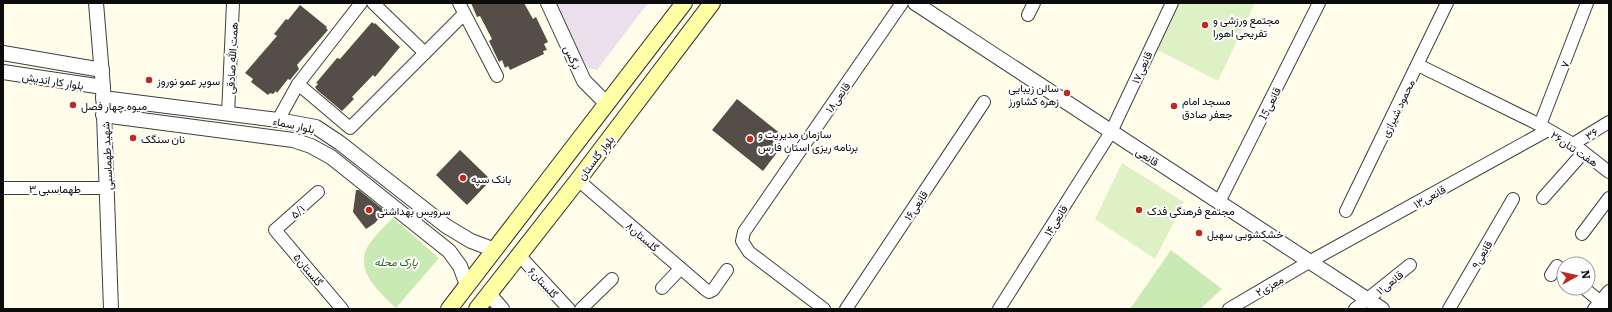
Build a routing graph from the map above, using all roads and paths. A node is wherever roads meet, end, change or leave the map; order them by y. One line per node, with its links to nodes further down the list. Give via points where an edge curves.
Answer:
1 (96, 3): 20 (street, شهید طهماسبی)
2 (233, 3): 27 (street, همت الله صادقی)
3 (361, 3): 23 (street)
4 (373, 3): 18 (street)
5 (548, 3): 26 (street, نرگس, via 584,81)
6 (684, 3): 26 (main road, بلوار گلستان)
7 (712, 3): 36 (main road, بلوار گلستان)
8 (902, 3): 72 (street, ۱۸قانعی, via 744,232 742,241 749,252)
9 (915, 3): 32 (street, قانعی)
10 (1034, 3): 16 (street)
11 (1172, 3): 32 (street, ۱۷قانعی)
12 (1319, 3): 43 (street, 15قانعی)
13 (1447, 3): 19 (street, محمود شیرازی)
14 (1587, 3): 31 (street, ۷)
15 (462, 8): 18 (street); 22 (street)
16 (1028, 15)
17 (3, 52): 20 (street, بلوار کار اندیش)
18 (425, 53): 23 (street, via 350,128)
19 (1418, 65): 31 (street, هفت تنان۲۶); 44 (street, محمود شیرازی)
20 (102, 70): 24 (street, شهید طهماسبی)
21 (3, 72): 24 (street, بلوار کار اندیش)
22 (497, 76)
23 (298, 84): 29 (street)
24 (103, 93): 27 (street, بلوار سماء); 28 (street, شهید طهماسبی)
25 (984, 102): 73 (street, ۱۶قانعی)
26 (607, 104): 49 (main road, بلوار گلستان)
27 (228, 114): 29 (street, بلوار سماء)
28 (104, 115): 38 (street, شهید طهماسبی); 48 (street, بلوار سماء, via 293,140 311,146 331,156)
29 (278, 120): 45 (street, بلوار سماء, via 316,127)
30 (1609, 122): 33 (street, ۳۶)
31 (1544, 128): 33 (street, هفت تنان۲۶); 51 (street, ۱۳قانعی)
32 (1111, 132): 43 (street, قانعی); 74 (street, ۱۴قانعی)
33 (1573, 144): 34 (street, هفت تنان۲۶)
34 (1583, 153): 35 (street, هفت تنان۲۶); 40 (street)
35 (1609, 172)
36 (578, 180): 50 (main road, بلوار گلستان); 54 (street, گلستان۸)
37 (3, 188): 38 (street, ۳ طهماسبی)
38 (108, 188): 65 (street, شهید طهماسبی)
39 (318, 192): 46 (street, ۵/۱)
40 (1543, 198)
41 (1609, 198): 47 (street)
42 (1513, 199): 78 (street, ۹قانعی)
43 (1219, 202): 51 (street, قانعی)
44 (1346, 212)
45 (446, 226): 48 (street); 49 (street, بلوار سماء, via 471,241)
46 (276, 230): 66 (street, گلستان۵)
47 (1582, 234)
48 (436, 240): 58 (street, بلوار سماء, via 449,251 460,266)
49 (495, 250): 58 (main road, بلوار گلستان)
50 (520, 255): 61 (main road, بلوار گلستان); 70 (street, گلستان۶)
51 (1309, 262): 63 (street, قانعی); 75 (street, ۲معزی)
52 (1410, 265): 63 (street, ۱۱قانعی)
53 (1556, 268): 56 (street)
54 (680, 269): 55 (street, گلستان۸, via 709,292); 59 (street)
55 (727, 270)
56 (1551, 275)
57 (612, 279): 71 (street)
58 (468, 285): 67 (main road, بلوار گلستان)
59 (662, 288)
60 (1609, 291): 64 (street)
61 (489, 294): 68 (main road, بلوار گلستان); 69 (street)
62 (1592, 296): 64 (street)
63 (1367, 300): 76 (street, ۱۱قانعی); 77 (street, قانعی)
64 (1601, 306)
65 (111, 309)
66 (342, 309)
67 (449, 309)
68 (477, 309)
69 (502, 309)
70 (569, 309)
71 (581, 309)
72 (824, 309)
73 (846, 309)
74 (999, 309)
75 (1229, 309)
76 (1355, 309)
77 (1382, 309)
78 (1450, 309)

